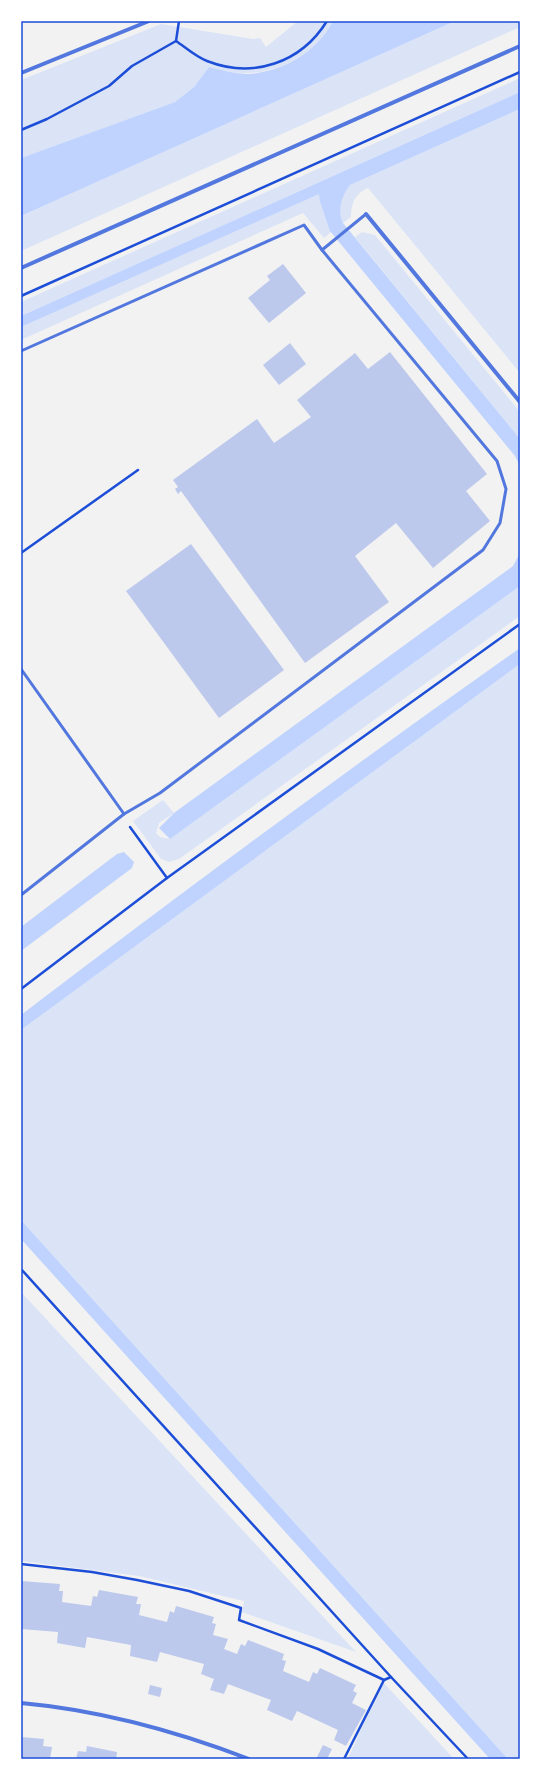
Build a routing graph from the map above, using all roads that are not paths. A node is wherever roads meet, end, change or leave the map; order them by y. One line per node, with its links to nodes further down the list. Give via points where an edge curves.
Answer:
1 (149, 21): 3 (street)
2 (520, 46): 6 (street)
3 (21, 74)
4 (366, 214): 5 (lane); 8 (street)
5 (322, 250): 7 (lane, via 304,225); 10 (lane, via 497,461 506,488 500,523 483,550 160,794)
6 (21, 268)
7 (21, 351)
8 (520, 402)
9 (21, 669): 10 (lane)
10 (124, 814): 11 (lane)
11 (21, 895)
12 (21, 1703): 13 (street, via 94,1714 160,1728)
13 (248, 1759)

